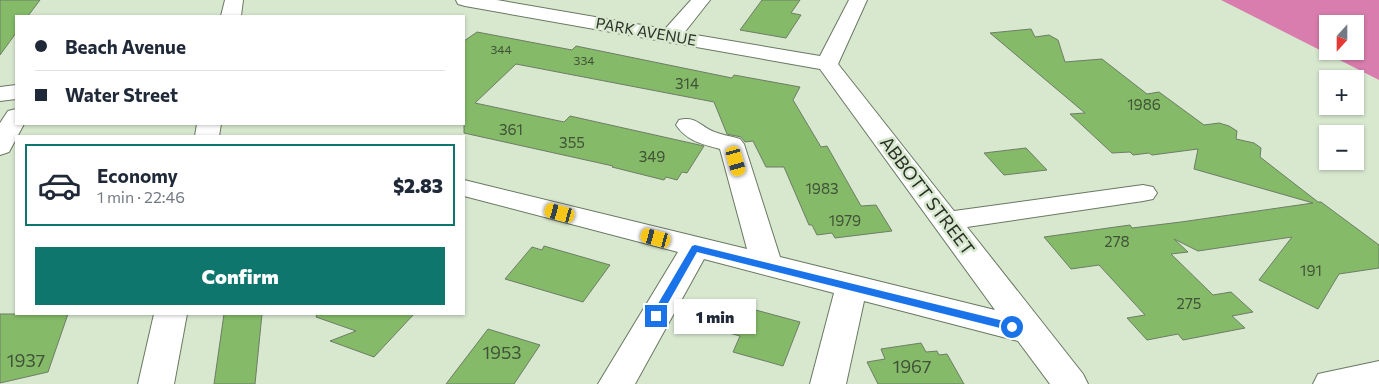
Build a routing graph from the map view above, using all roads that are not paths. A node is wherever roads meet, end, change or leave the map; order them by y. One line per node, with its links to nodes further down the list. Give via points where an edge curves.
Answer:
1 (234, 0): 5 (street)
2 (465, 0): 6 (street, PARK AVENUE)
3 (702, 0): 6 (street)
4 (858, 0): 7 (street)
5 (231, 15)
6 (670, 36): 7 (street, PARK AVENUE)
7 (827, 64): 15 (street, ABBOTT STREET)
8 (15, 92): 9 (street)
9 (0, 94)
10 (15, 118): 12 (street)
11 (688, 125): 17 (street, via 702,136 732,144)
12 (0, 147)
13 (465, 188): 16 (street)
14 (1143, 192): 15 (street)
15 (946, 221): 20 (street, ABBOTT STREET)
16 (695, 248): 17 (street); 23 (street)
17 (767, 266): 18 (street)
18 (850, 287): 20 (street); 24 (street)
19 (170, 315): 22 (street)
20 (1030, 332): 25 (street, ABBOTT STREET)
21 (1379, 375): 26 (street)
22 (156, 384)
23 (616, 384)
24 (828, 384)
25 (1070, 384)
26 (1332, 384)

